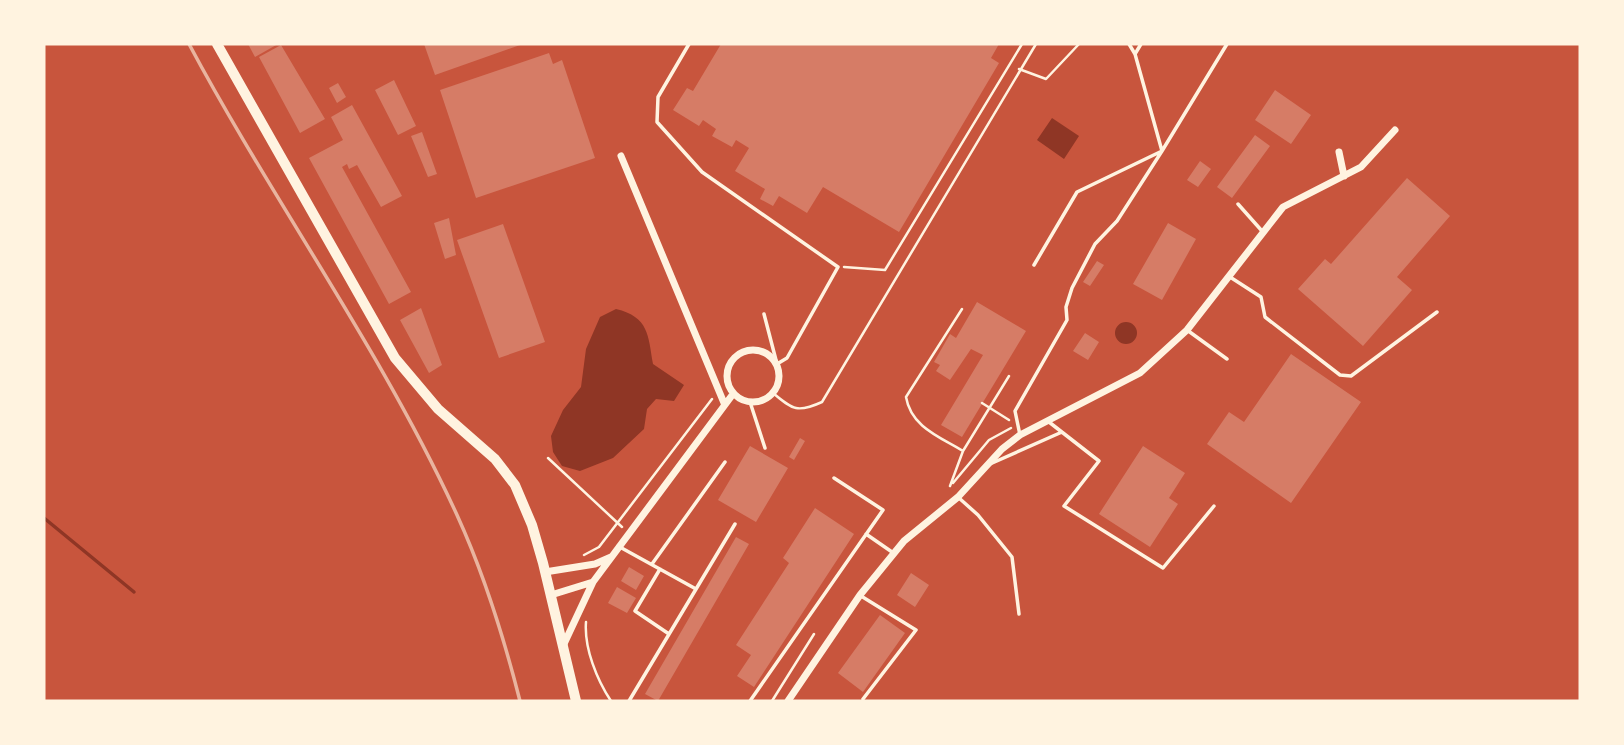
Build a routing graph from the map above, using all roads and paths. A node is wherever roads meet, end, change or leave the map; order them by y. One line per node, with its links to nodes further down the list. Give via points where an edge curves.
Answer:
1 (217, 44): 56 (street, via 374,323 414,384 495,458 515,485)
2 (689, 44): 19 (lane, via 658,97 657,122 702,172)
3 (1022, 44): 19 (path, via 886,270)
4 (1036, 44): 10 (path)
5 (1079, 44): 10 (path, via 1045,79)
6 (1129, 44): 9 (lane)
7 (1141, 44): 9 (lane)
8 (1227, 44): 12 (lane)
9 (1135, 54): 12 (lane)
10 (1019, 69): 29 (path, via 822,402 804,410 790,407)
11 (1395, 130): 15 (street, via 1361,167)
12 (1162, 151): 18 (lane, via 1077,192); 36 (lane, via 1117,220 1095,244 1077,277 1066,307 1067,320 1015,411)
13 (1339, 152): 15 (street)
14 (621, 156): 28 (street)
15 (1343, 176): 17 (street, via 1283,206)
16 (1238, 204): 17 (lane)
17 (1262, 231): 20 (street)
18 (1034, 265)
19 (838, 267): 26 (lane, via 787,358)
20 (1229, 275): 22 (lane, via 1261,297 1265,317 1340,375 1351,376); 24 (street)
21 (962, 309): 39 (path, via 906,397 908,411 918,423)
22 (1437, 312)
23 (764, 314): 26 (lane)
24 (1187, 330): 25 (lane); 35 (street, via 1140,373)
25 (1227, 359)
26 (777, 364): 29 (street, via 779,379); 30 (street, via 766,353 752,349 737,354 728,365 726,380)
27 (1009, 376): 34 (path)
28 (718, 390): 32 (street); 46 (path)
29 (773, 393): 31 (street, via 763,401)
30 (733, 394): 31 (street); 32 (street)
31 (750, 402): 38 (lane)
32 (724, 403): 48 (street)
33 (982, 403): 34 (path)
34 (991, 409): 36 (path); 39 (path)
35 (1046, 420): 36 (street); 37 (lane)
36 (1019, 430): 39 (path, via 989,440 950,486); 42 (street)
37 (1062, 432): 42 (lane); 45 (lane, via 1099,461 1065,506 1163,568)
38 (765, 448)
39 (963, 451)
40 (548, 458): 46 (path)
41 (725, 462): 54 (lane)
42 (984, 467): 44 (street)
43 (834, 478): 49 (lane, via 883,510)
44 (958, 497): 51 (street); 62 (lane, via 1012,557)
45 (1214, 506)
46 (618, 523): 48 (path); 52 (path, via 599,547)
47 (735, 524): 58 (lane)
48 (628, 533): 50 (street)
49 (866, 534): 51 (lane); 70 (lane)
50 (618, 546): 53 (street); 54 (lane)
51 (892, 552): 60 (street)
52 (576, 556)
53 (612, 556): 56 (street, via 595,564); 57 (street)
54 (652, 564): 55 (lane)
55 (660, 569): 58 (lane); 63 (lane, via 635,611)
56 (545, 572): 59 (street)
57 (593, 582): 59 (street); 65 (street)
58 (696, 589): 63 (lane)
59 (551, 595): 65 (street)
60 (860, 595): 66 (lane, via 916,630); 72 (street)
61 (591, 613): 68 (path, via 586,634)
62 (1019, 614)
63 (669, 634): 69 (lane)
64 (814, 634): 71 (path)
65 (563, 646): 67 (street)
66 (863, 699)
67 (576, 701)
68 (611, 701)
69 (629, 701)
70 (751, 701)
71 (772, 701)
72 (788, 701)

